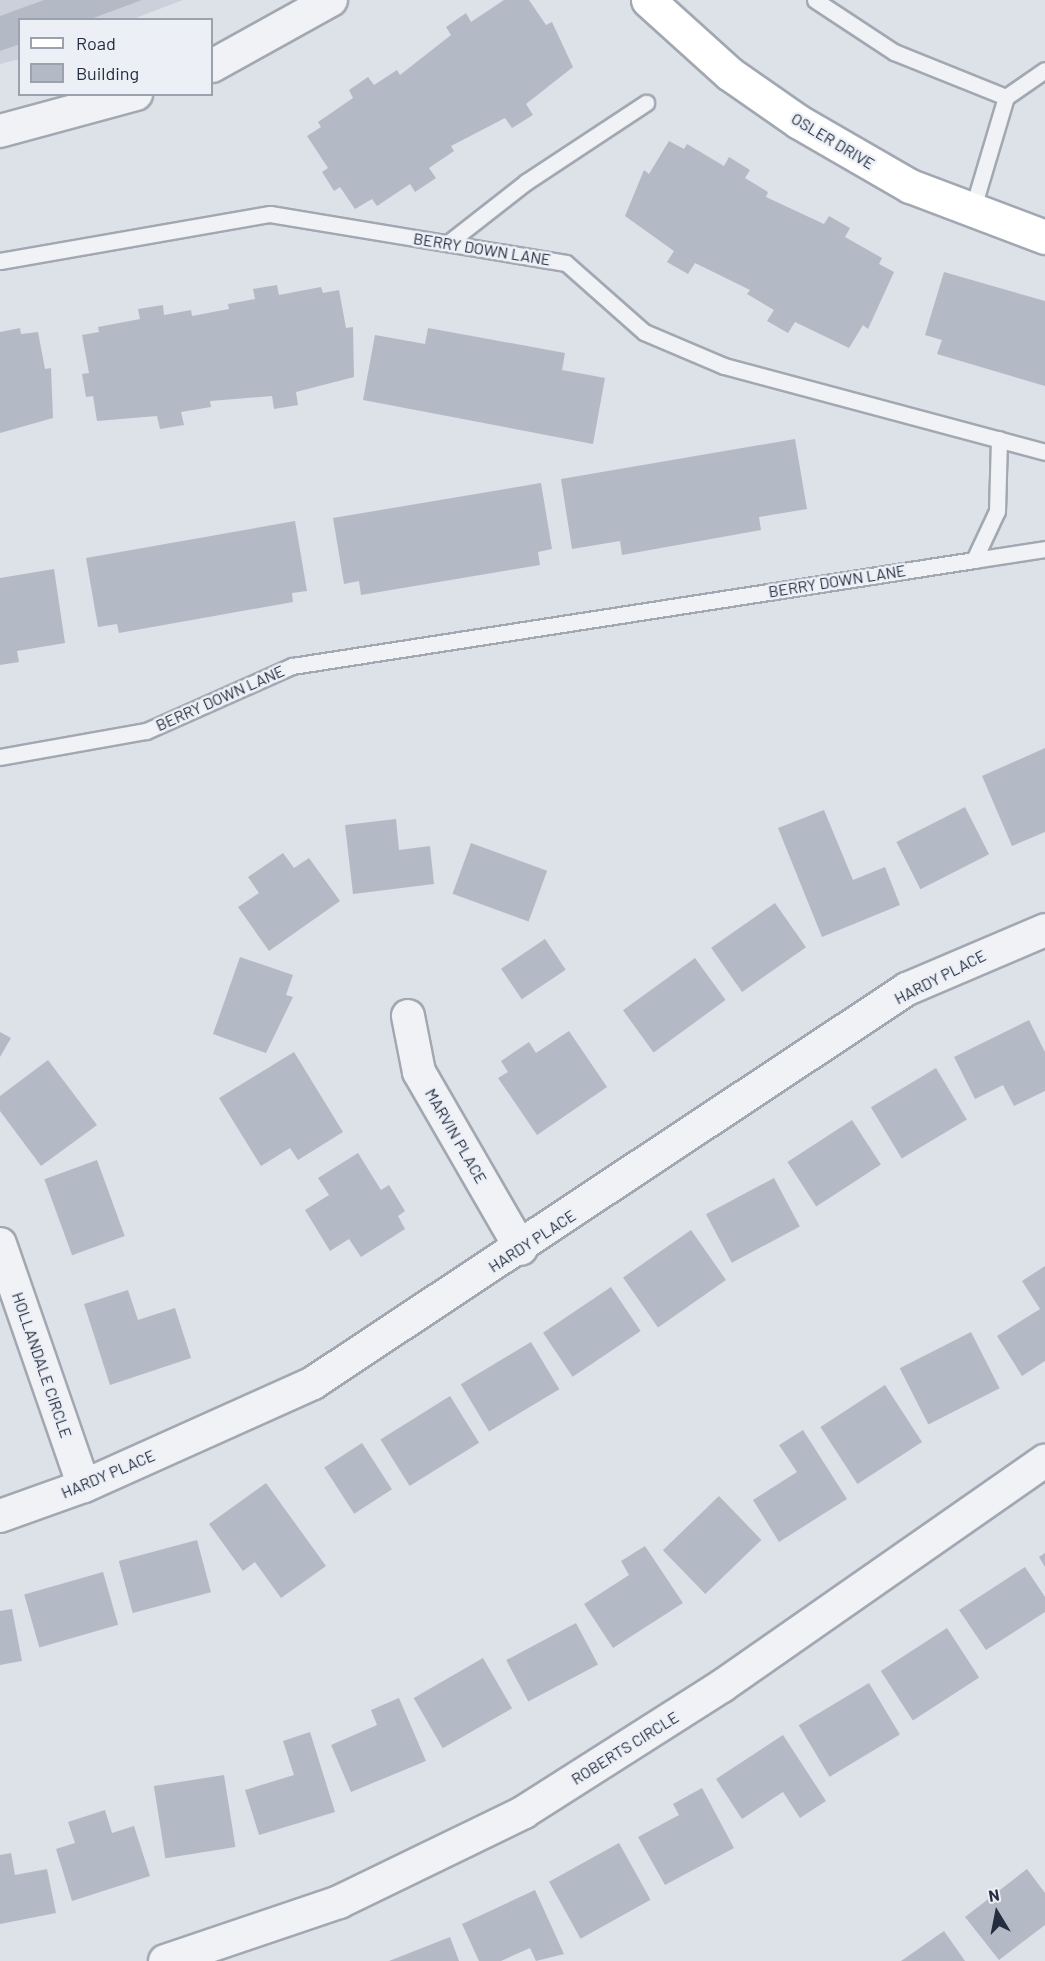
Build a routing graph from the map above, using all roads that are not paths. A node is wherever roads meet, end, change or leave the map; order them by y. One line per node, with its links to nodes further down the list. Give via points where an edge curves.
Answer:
1 (331, 0): 4 (street)
2 (648, 0): 10 (street, OSLER DRIVE, via 730,74 799,122 910,186)
3 (815, 0): 7 (lane, via 894,52)
4 (213, 65)
5 (1045, 70): 7 (lane)
6 (129, 96): 9 (street)
7 (1006, 97): 10 (lane)
8 (646, 103): 12 (lane, via 526,182)
9 (0, 131)
10 (972, 211): 11 (street, OSLER DRIVE)
11 (1045, 237)
12 (448, 243): 13 (lane, BERRY DOWN LANE, via 270,214); 14 (lane, BERRY DOWN LANE, via 566,263 644,332 724,366)
13 (0, 261)
14 (999, 439): 15 (lane, BERRY DOWN LANE); 17 (lane, via 997,511)
15 (1045, 452)
16 (1045, 549): 17 (lane, BERRY DOWN LANE)
17 (974, 560): 18 (lane, BERRY DOWN LANE, via 292,666 146,731)
18 (0, 757)
19 (1045, 930): 22 (street, HARDY PLACE, via 907,989)
20 (408, 1016): 22 (street, MARVIN PLACE, via 419,1072)
21 (0, 1244): 24 (street, HOLLANDALE CIRCLE)
22 (521, 1249): 24 (street, HARDY PLACE, via 312,1383)
23 (1045, 1461): 26 (street, ROBERTS CIRCLE, via 722,1686 524,1812 339,1902)
24 (84, 1486): 25 (street, HARDY PLACE)
25 (0, 1516)
26 (165, 1961)

